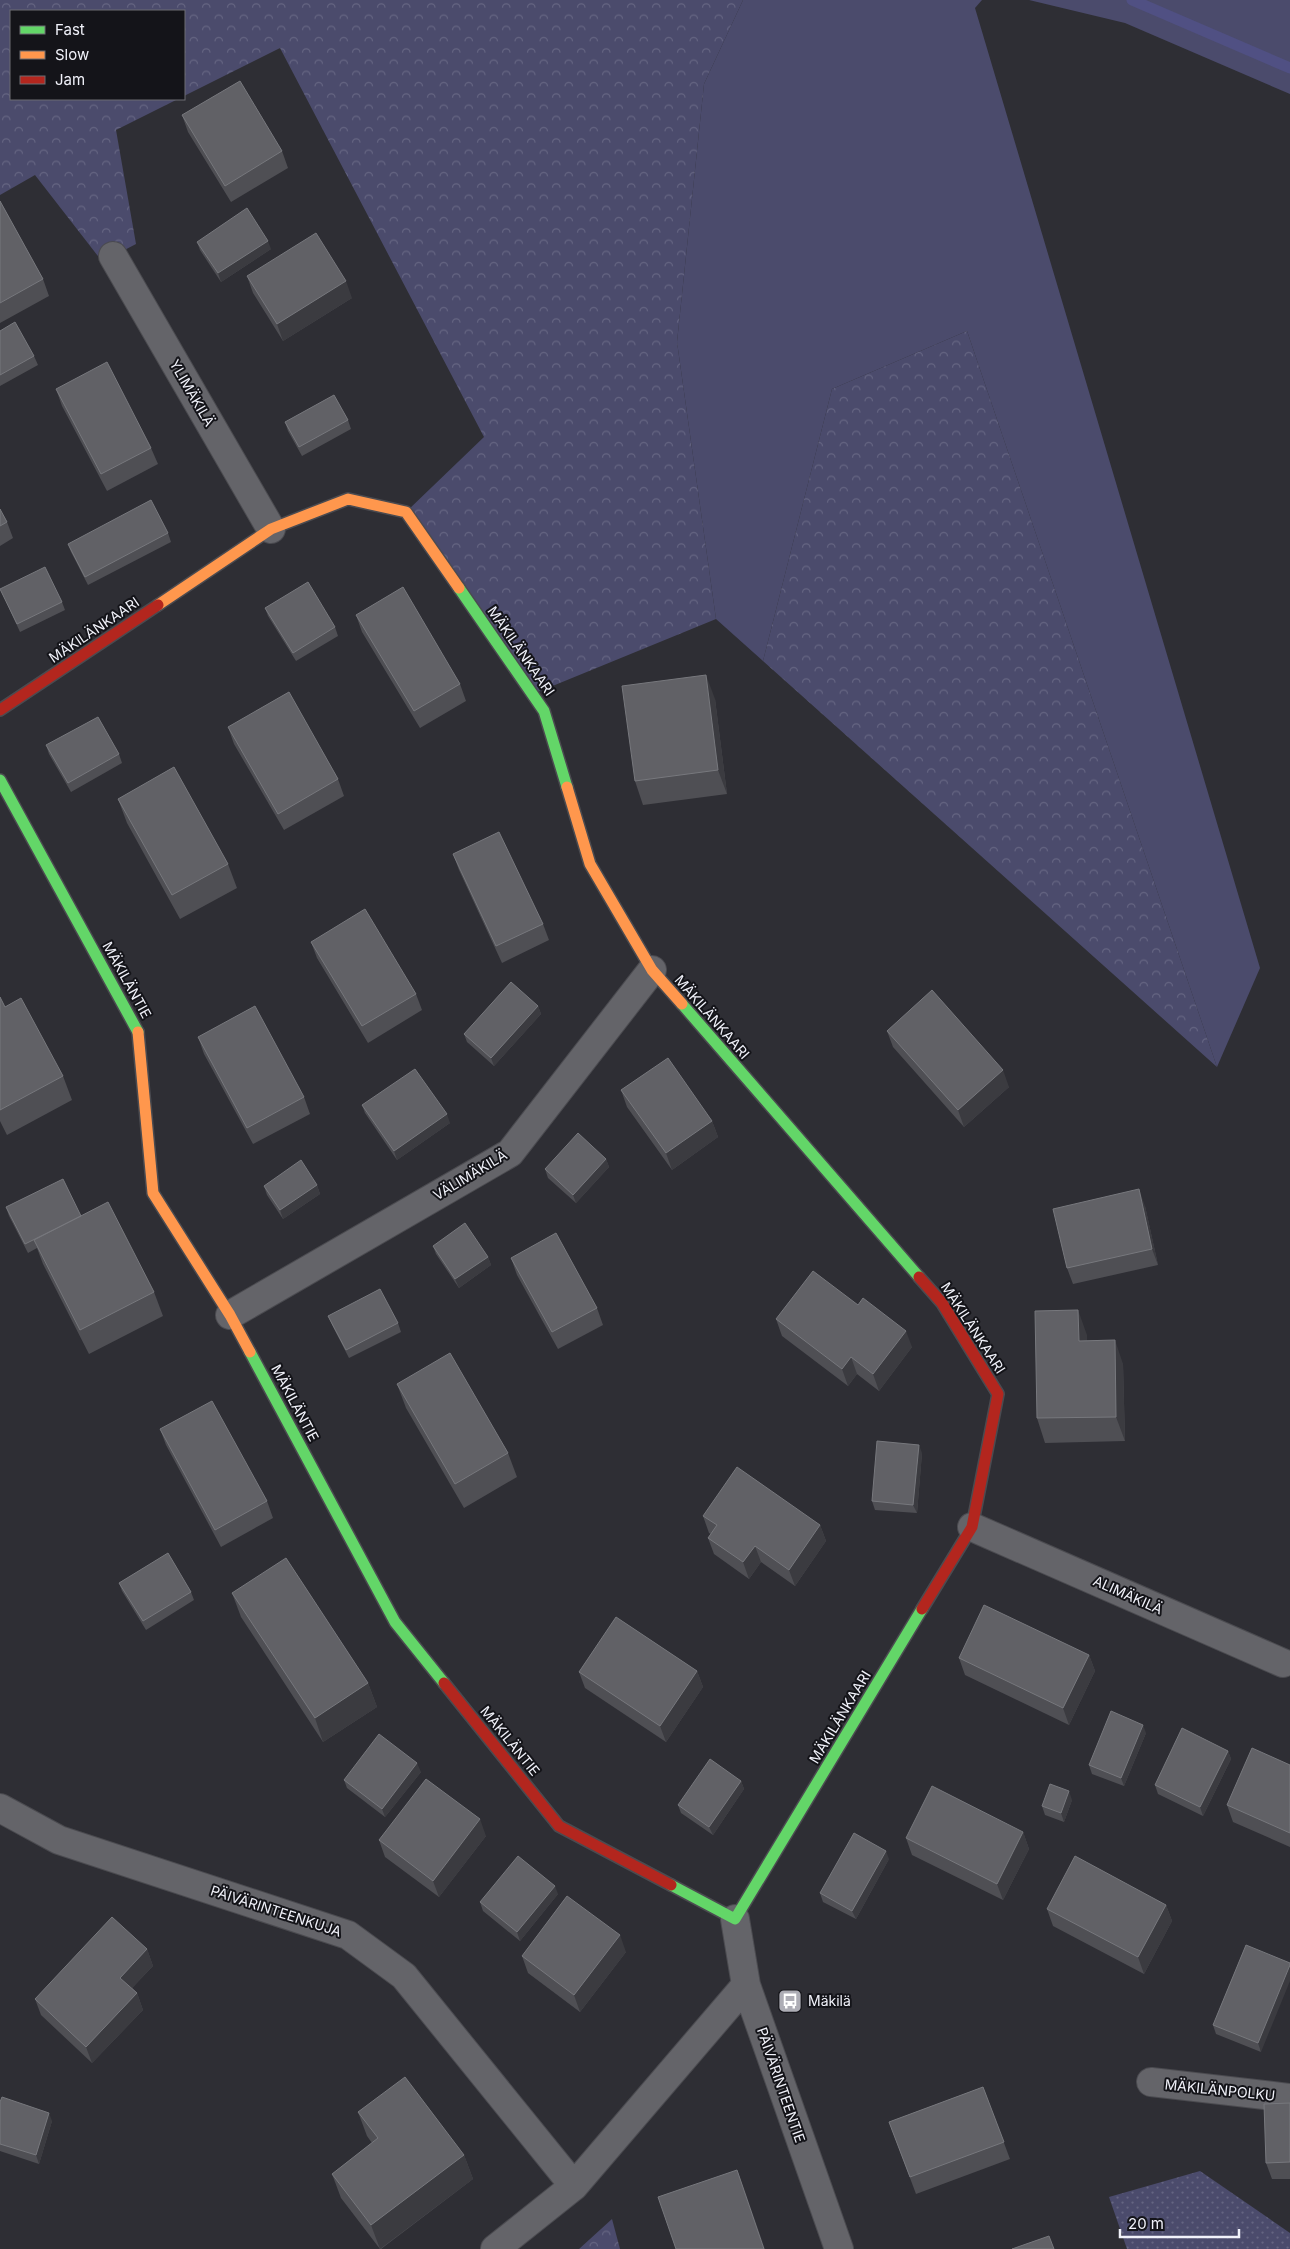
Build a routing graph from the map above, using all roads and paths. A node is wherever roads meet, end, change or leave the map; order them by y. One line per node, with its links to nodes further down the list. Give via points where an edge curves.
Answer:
1 (113, 256): 2 (street, YLIMÄKILÄ)
2 (271, 530): 3 (street, MÄKILÄNKAARI); 5 (street, MÄKILÄNKAARI, via 348,499 406,512 544,711 590,864)
3 (0, 710)
4 (0, 780): 6 (street, MÄKILÄNTIE, via 138,1029 153,1193)
5 (652, 970): 6 (street, VÄLIMÄKILÄ, via 510,1153); 7 (street, MÄKILÄNKAARI, via 942,1303 998,1394)
6 (230, 1315): 10 (street, MÄKILÄNTIE, via 395,1622 559,1826)
7 (972, 1527): 8 (street, ALIMÄKILÄ); 10 (street, MÄKILÄNKAARI)
8 (1283, 1663)
9 (0, 1808): 14 (street, PÄIVÄRINTEENKUJA, via 59,1840 348,1935 404,1976)
10 (735, 1919): 11 (street, PÄIVÄRINTEENTIE)
11 (746, 1985): 14 (street); 16 (street, PÄIVÄRINTEENTIE)
12 (1150, 2082): 13 (street, MÄKILÄNPOLKU)
13 (1290, 2098)
14 (574, 2186): 15 (street)
15 (495, 2249)
16 (839, 2249)

